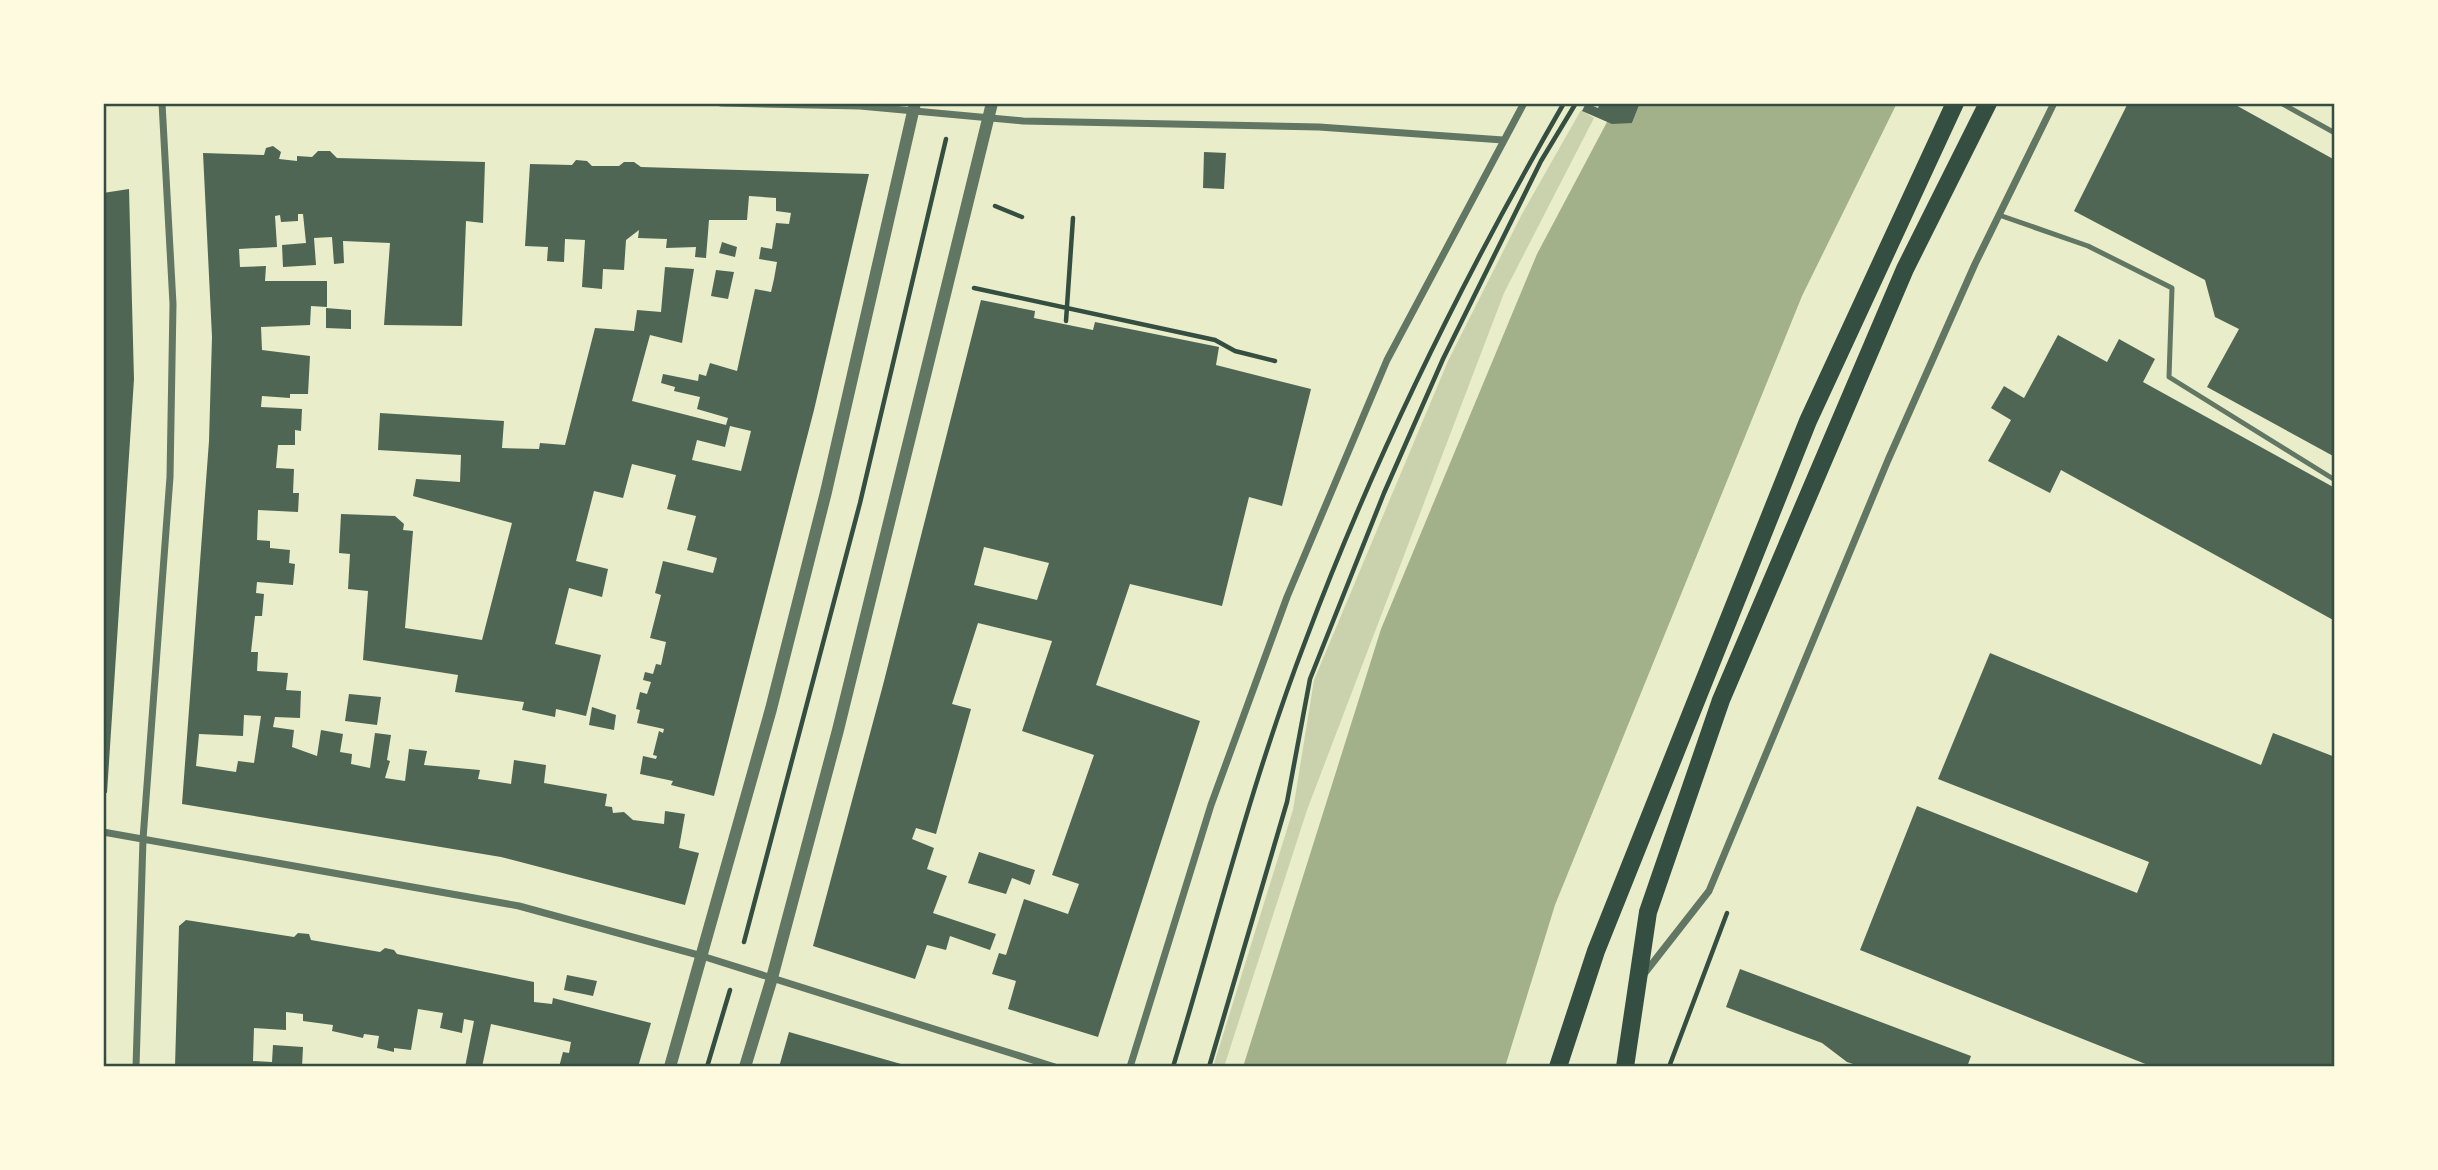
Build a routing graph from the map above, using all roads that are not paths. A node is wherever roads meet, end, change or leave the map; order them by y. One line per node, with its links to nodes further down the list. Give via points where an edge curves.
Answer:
1 (162, 103): 16 (street, via 173,304 170,463)
2 (721, 103): 9 (street)
3 (992, 103): 10 (street)
4 (1524, 103): 12 (street)
5 (1955, 103): 25 (main road, via 1808,421 1596,951)
6 (1988, 103): 19 (main road, via 1905,269 1721,700 1648,912)
7 (2054, 103): 13 (street)
8 (2281, 103): 11 (lane)
9 (915, 107): 10 (street); 17 (street, via 826,492)
10 (990, 118): 12 (street, via 1319,127); 18 (street)
11 (2335, 134)
12 (1503, 141): 24 (street, via 1387,360 1287,597 1211,805)
13 (1999, 215): 14 (lane, via 2088,246 2172,288 2169,377); 19 (street, via 1888,460 1709,891)
14 (2335, 480)
15 (103, 832): 16 (street)
16 (143, 839): 17 (street, via 519,906); 20 (street)
17 (702, 956): 18 (street); 21 (street)
18 (772, 978): 22 (street); 23 (street)
19 (1639, 980): 26 (main road)
20 (136, 1067)
21 (670, 1067)
22 (745, 1067)
23 (1055, 1067)
24 (1130, 1067)
25 (1558, 1067)
26 (1625, 1067)

